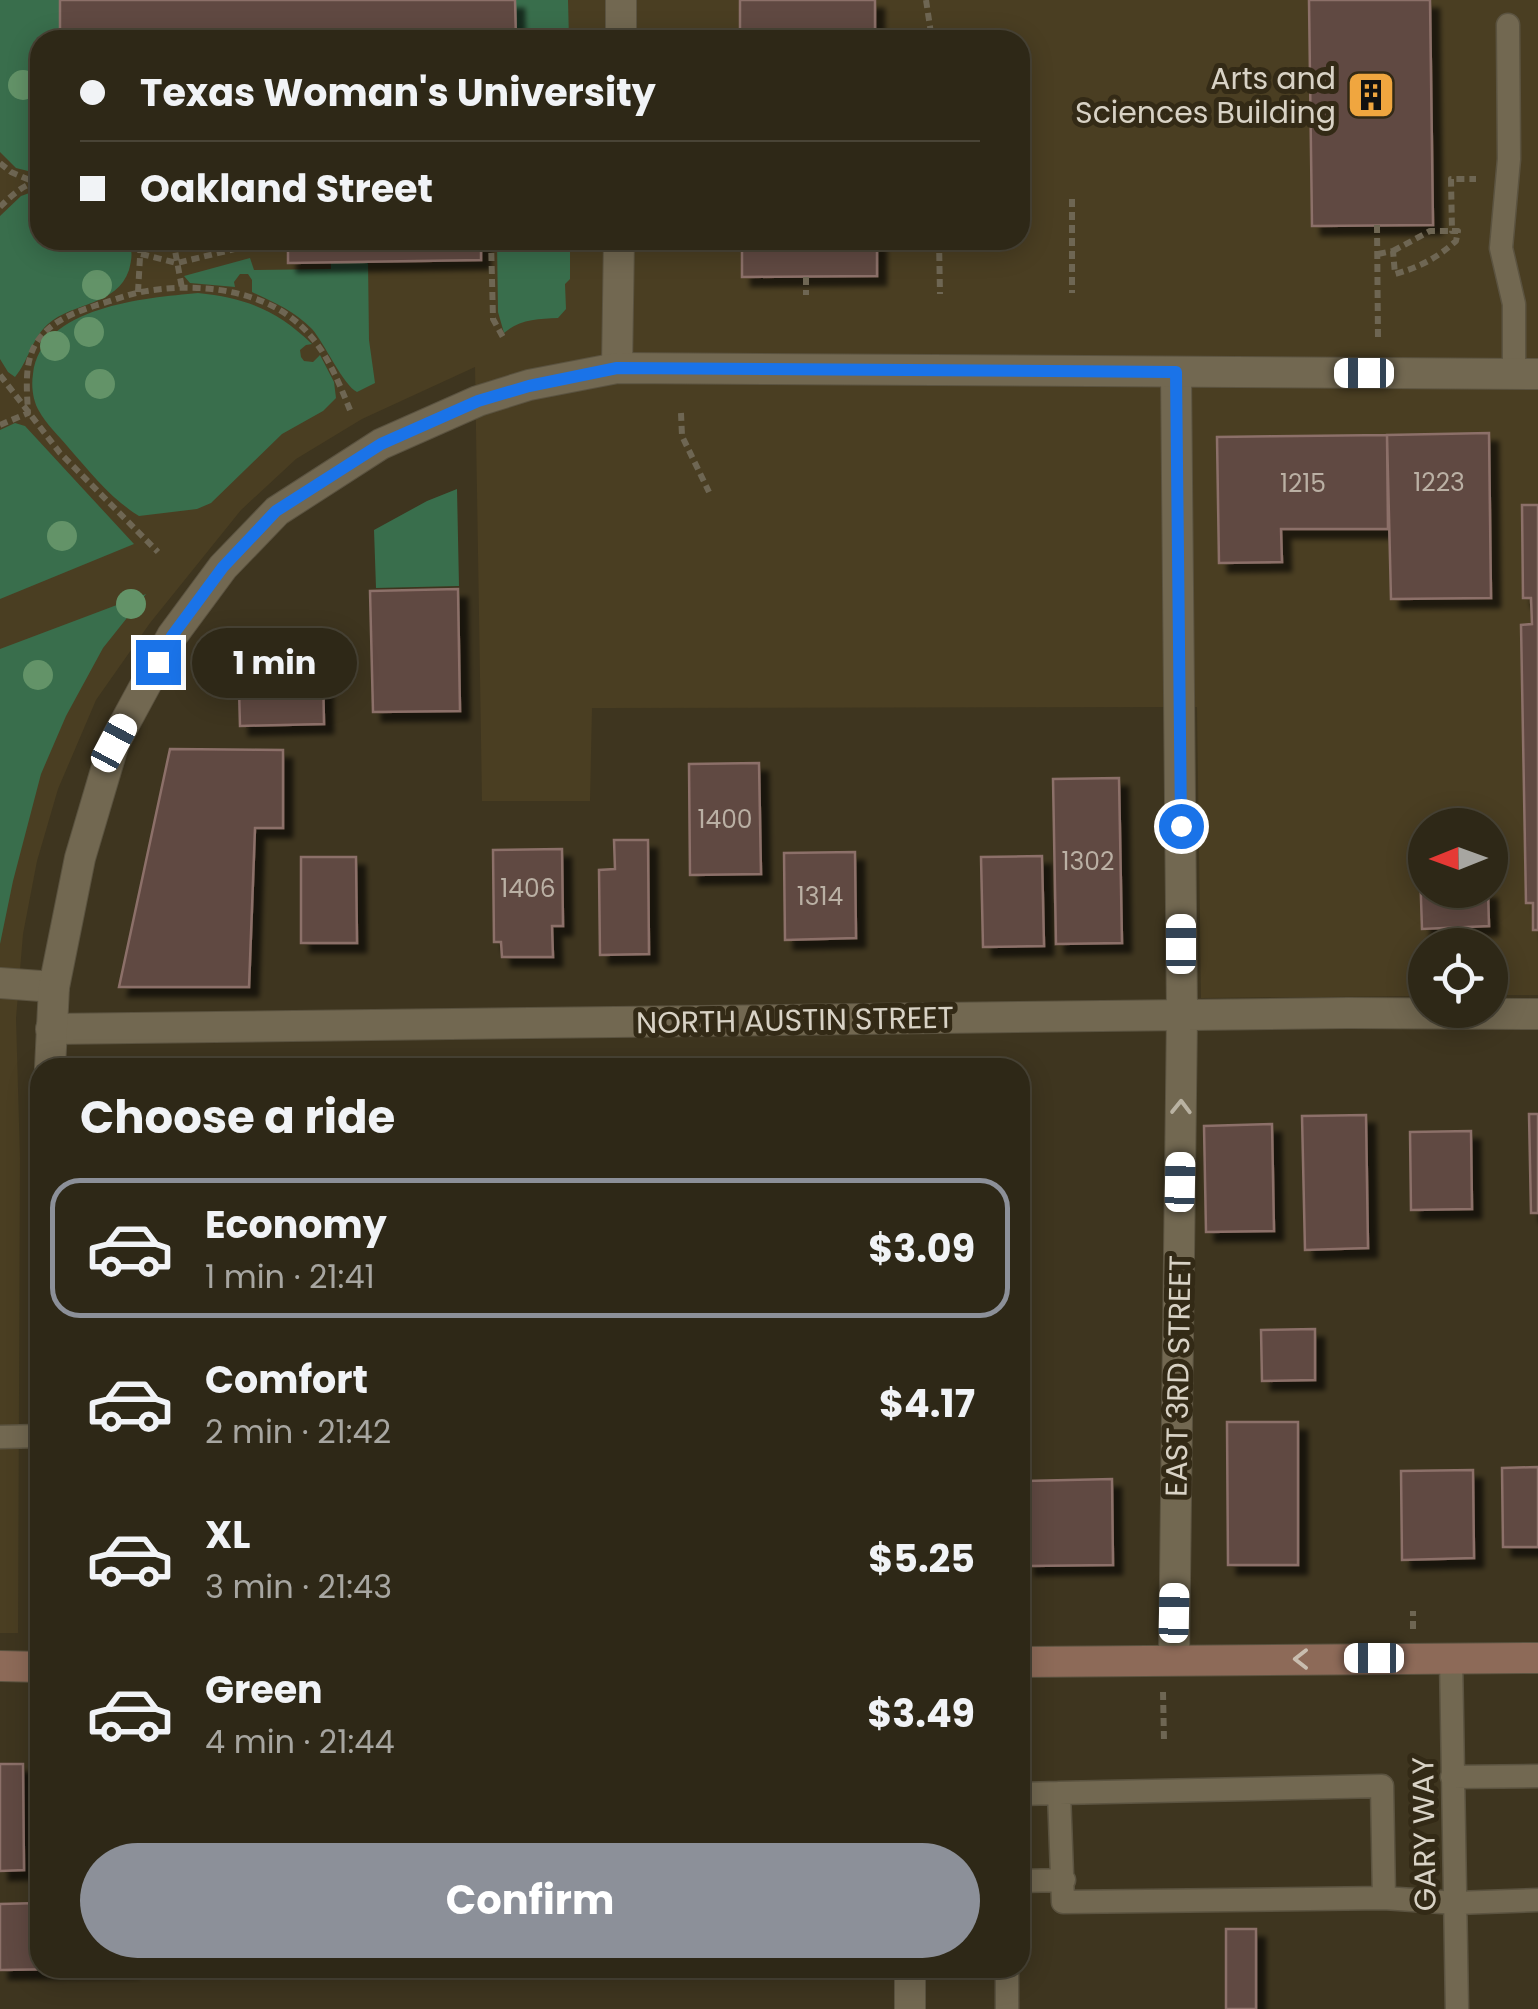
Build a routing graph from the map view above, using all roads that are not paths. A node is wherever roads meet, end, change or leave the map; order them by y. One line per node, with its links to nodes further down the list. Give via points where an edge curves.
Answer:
1 (621, 0): 3 (street)
2 (1508, 25): 7 (lane, via 1509,160 1501,248)
3 (621, 30)
4 (618, 250): 5 (street)
5 (617, 368): 6 (street); 9 (street, via 478,401 381,444 276,511 223,567 172,636 114,743 80,858)
6 (1176, 372): 7 (street); 11 (street, EAST 3RD STREET)
7 (1526, 374)
8 (0, 983): 9 (street)
9 (54, 986): 12 (street)
10 (1538, 1014): 11 (street, NORTH AUSTIN STREET)
11 (1182, 1015): 12 (street, NORTH AUSTIN STREET); 21 (street, EAST 3RD STREET, one-way to 11)
12 (51, 1029): 13 (street)
13 (50, 1058)
14 (30, 1436): 15 (lane)
15 (0, 1437)
16 (1451, 1658): 17 (main road); 21 (main road, one-way to 21); 23 (lane, GARY WAY)
17 (1538, 1658)
18 (1030, 1663): 21 (main road)
19 (0, 1666): 20 (main road)
20 (30, 1666)
21 (1169, 1673)
22 (1538, 1776): 23 (lane)
23 (1452, 1777): 30 (lane, GARY WAY)
24 (1060, 1793): 25 (lane); 26 (lane); 28 (lane, via 1382,1786)
25 (1030, 1794)
26 (1064, 1880): 27 (lane); 28 (lane, via 1063,1902)
27 (1030, 1881)
28 (1384, 1898): 30 (lane)
29 (1538, 1900): 30 (lane)
30 (1456, 1904): 35 (lane, GARY WAY)
31 (910, 1978): 33 (street)
32 (1006, 1978): 34 (lane)
33 (910, 2009)
34 (1007, 2009)
35 (1457, 2009)

